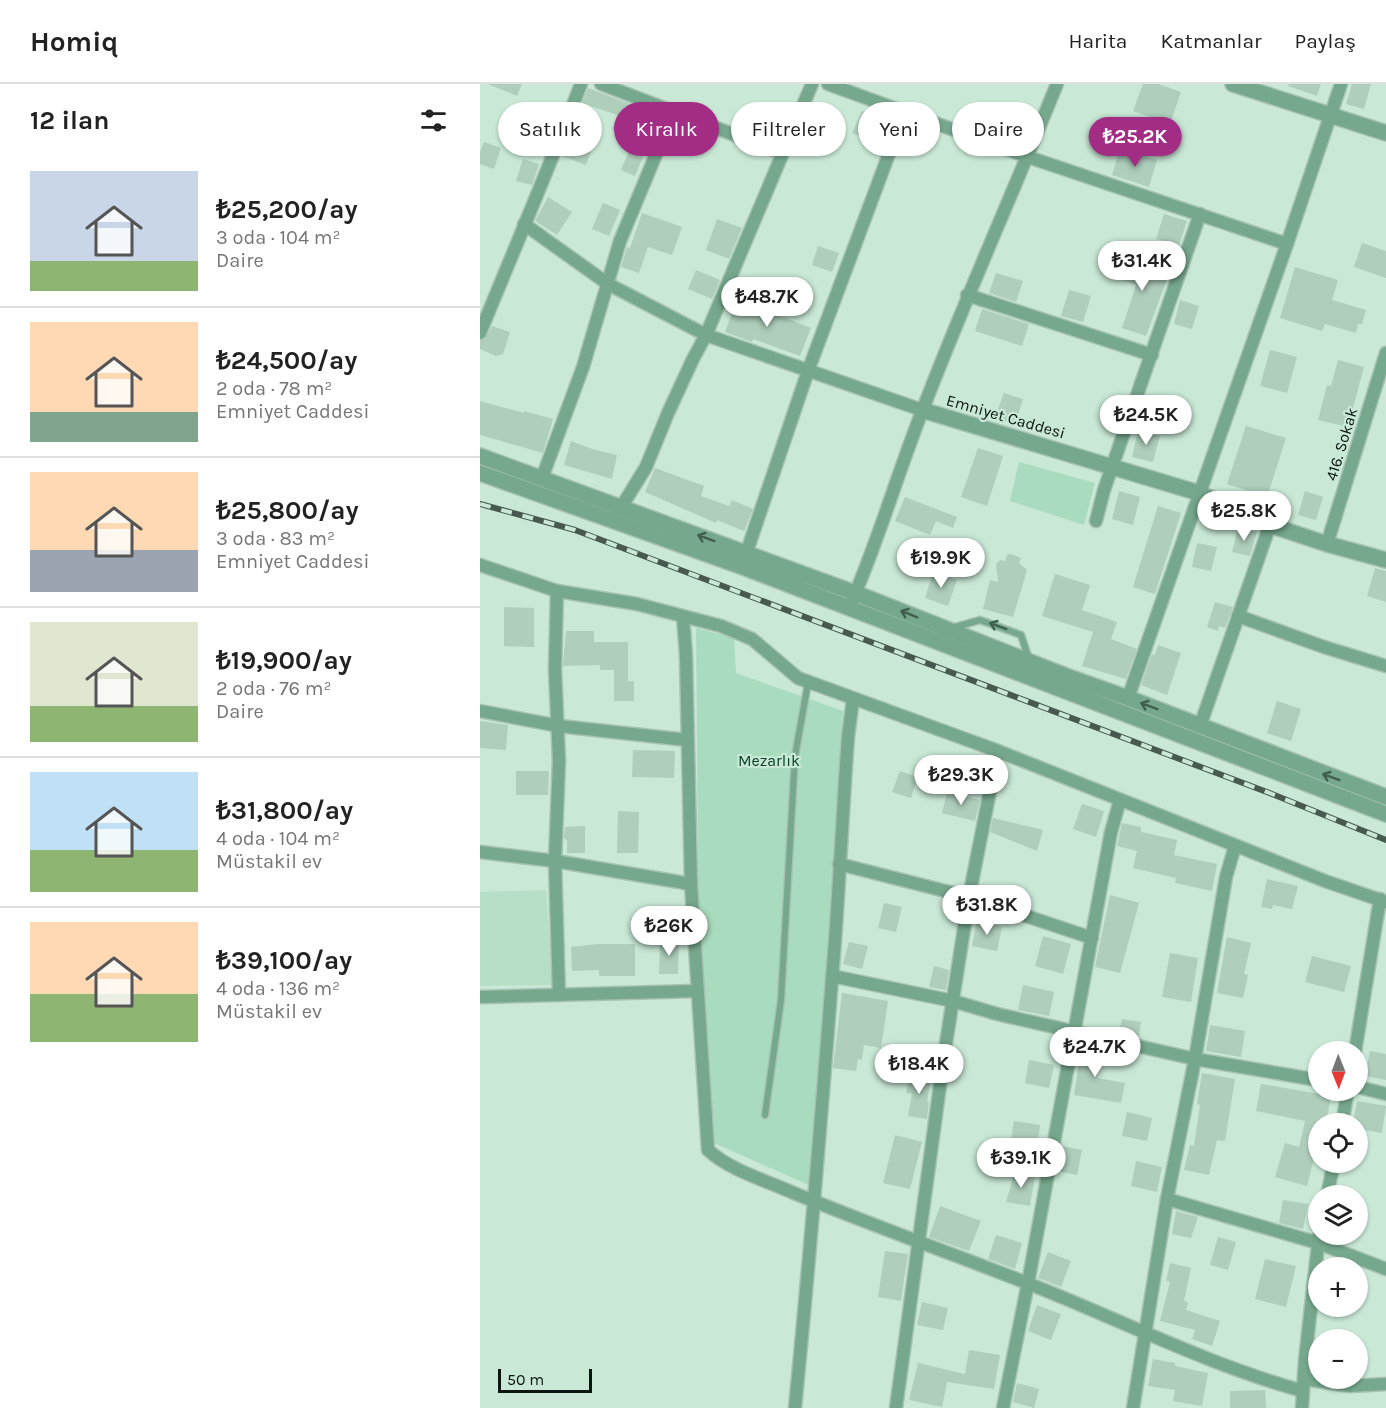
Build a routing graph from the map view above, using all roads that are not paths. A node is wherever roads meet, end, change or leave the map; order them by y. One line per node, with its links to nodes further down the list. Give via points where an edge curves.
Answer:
1 (581, 84): 19 (street)
2 (601, 84): 8 (street)
3 (812, 84): 9 (street)
4 (828, 84): 10 (street)
5 (1057, 84): 17 (street)
6 (1233, 84): 11 (street)
7 (1341, 84): 11 (street)
8 (650, 102)
9 (804, 102)
10 (879, 102)
11 (1331, 115): 13 (street); 20 (street)
12 (940, 124): 17 (street)
13 (1386, 133)
14 (655, 156): 21 (street, via 620,241)
15 (781, 156): 24 (street)
16 (888, 156): 27 (street)
17 (1028, 157): 18 (street); 22 (street)
18 (1200, 214): 20 (street); 26 (street)
19 (524, 224): 21 (street); 23 (street)
20 (1287, 244): 33 (street)
21 (608, 284): 24 (street); 32 (street, via 584,367)
22 (968, 295): 26 (street); 28 (street)
23 (480, 333)
24 (706, 335): 27 (street); 34 (street, via 646,468)
25 (1386, 353): 37 (street, 416. Sokak)
26 (1152, 355): 30 (street)
27 (808, 371): 28 (street); 38 (street)
28 (922, 410): 30 (street, Emniyet Caddesi); 42 (street)
29 (480, 456): 32 (street)
30 (1112, 466): 33 (street, Emniyet Caddesi); 35 (street)
31 (480, 473): 38 (street)
32 (542, 478): 34 (street)
33 (1199, 493): 36 (street, Emniyet Caddesi); 50 (street)
34 (622, 506): 38 (street, one-way to 34)
35 (1096, 521)
36 (1270, 525): 37 (street, Emniyet Caddesi); 44 (street)
37 (1327, 544): 39 (street, Emniyet Caddesi)
38 (744, 560): 42 (street); 43 (street)
39 (1386, 560)
40 (480, 565): 41 (street)
41 (557, 591): 45 (street, via 637,604); 53 (street, via 555,669)
42 (855, 593): 43 (street); 46 (street, one-way to 42)
43 (849, 608): 58 (street)
44 (1238, 616): 48 (street); 54 (street)
45 (683, 617): 49 (street, via 752,639); 55 (street)
46 (947, 629): 47 (street); 47 (lane, one-way to 46, via 1021,635 980,620)
47 (1030, 662): 50 (street)
48 (1386, 666)
49 (808, 683): 51 (street); 78 (lane, via 795,756 781,1000)
50 (1128, 698): 54 (street, one-way to 50)
51 (854, 699): 56 (street); 62 (street)
52 (480, 711): 53 (street)
53 (559, 726): 55 (street); 61 (street)
54 (1200, 726): 58 (street, one-way to 54)
55 (687, 740): 63 (street)
56 (998, 751): 57 (street); 64 (street)
57 (1120, 800): 59 (street); 66 (street)
58 (1384, 805)
59 (1236, 846): 65 (street); 74 (street, via 1226,877)
60 (480, 852): 61 (street)
61 (555, 861): 63 (street); 69 (street)
62 (839, 864): 64 (street); 67 (street)
63 (691, 884): 68 (street)
64 (969, 897): 66 (street); 71 (street)
65 (1383, 901): 73 (street)
66 (1092, 939): 72 (street)
67 (832, 976): 71 (street); 80 (street)
68 (696, 992): 69 (street); 80 (street, via 708,1150 735,1168)
69 (559, 996): 70 (street)
70 (480, 997)
71 (953, 1001): 72 (street); 82 (street)
72 (1074, 1033): 74 (street); 86 (street)
73 (1357, 1041)
74 (1195, 1059): 75 (street); 79 (street)
75 (1308, 1078)
76 (1368, 1090): 77 (street)
77 (1386, 1094)
78 (765, 1115)
79 (1167, 1199): 81 (street); 87 (street)
80 (815, 1202): 82 (street); 90 (street)
81 (1308, 1236)
82 (918, 1243): 86 (street); 91 (street)
83 (1318, 1245): 89 (street)
84 (1332, 1245): 85 (street)
85 (1386, 1269)
86 (1028, 1283): 87 (street); 92 (street)
87 (1146, 1334): 89 (street, via 1269,1382); 93 (street)
88 (1386, 1384): 89 (street)
89 (1304, 1385): 94 (street)
90 (795, 1408)
91 (897, 1408)
92 (1003, 1408)
93 (1133, 1408)
94 (1302, 1408)

